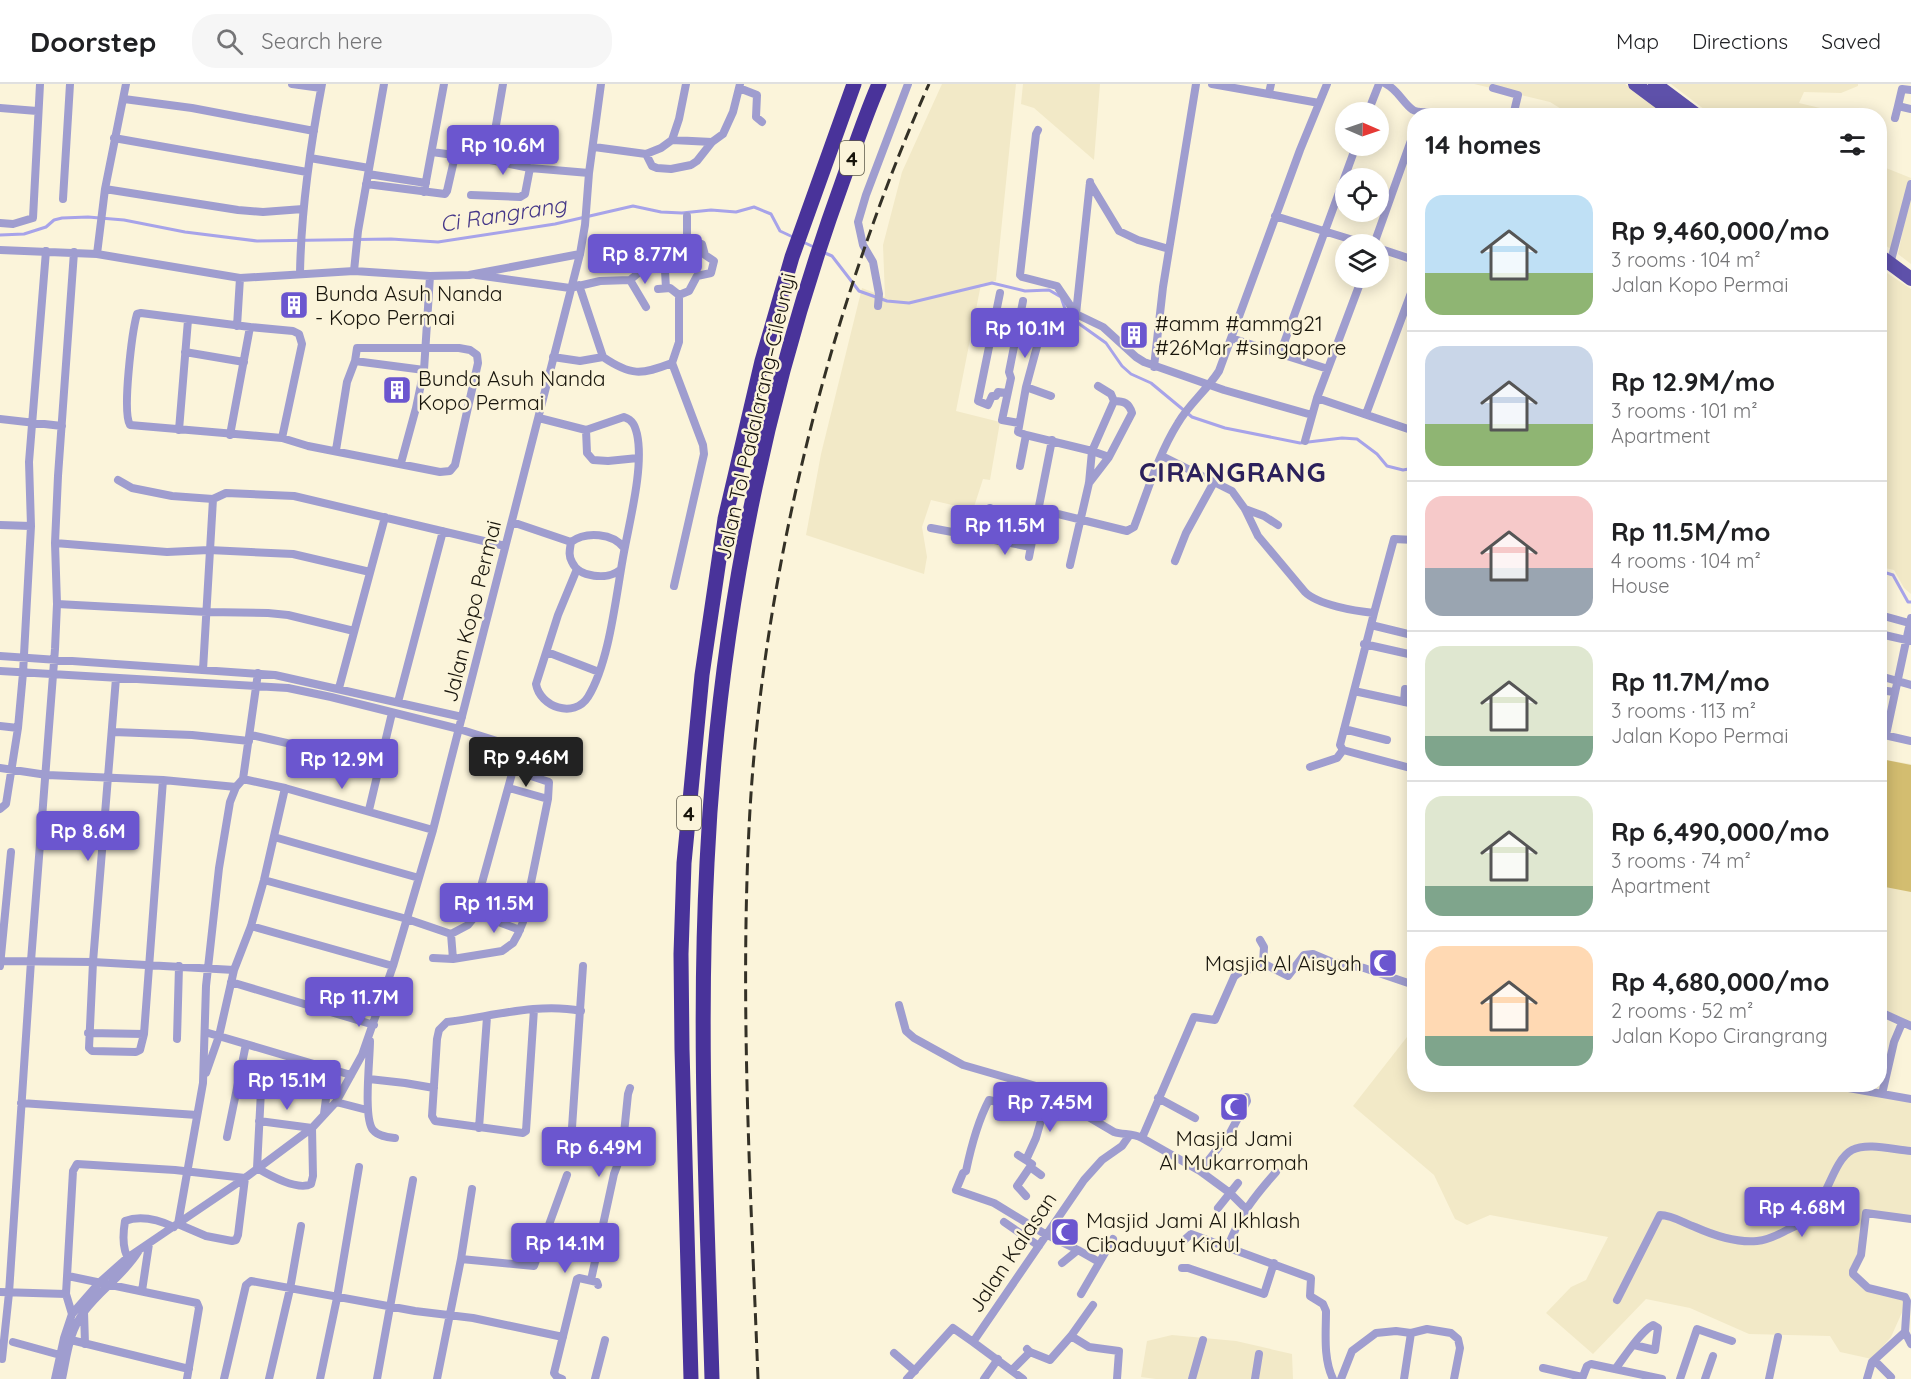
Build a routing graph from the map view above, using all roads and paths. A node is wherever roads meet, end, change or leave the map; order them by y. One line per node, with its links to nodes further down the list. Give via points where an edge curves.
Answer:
1 (40, 84): 36 (street)
2 (70, 84): 60 (street)
3 (126, 84): 26 (street)
4 (292, 84): 19 (street)
5 (384, 84): 55 (street)
6 (444, 84): 45 (street)
7 (503, 84): 51 (street)
8 (686, 84): 42 (street)
9 (854, 84): 392 (highway, Jalan Tol Padalarang–Cileunyi / 4, via 792,257 762,361 725,519 702,675 684,863 681,954)
10 (879, 84): 393 (highway, Jalan Tol Padalarang–Cileunyi / 4, via 813,265 785,365 747,525 723,677 707,861 703,1039)
11 (908, 84): 93 (street, via 858,222 863,245 873,262)
12 (1196, 84): 69 (street)
13 (1212, 84): 22 (street)
14 (1327, 84): 28 (street)
15 (1379, 84): 27 (street)
16 (1635, 84): 33 (main road)
17 (1655, 84): 34 (main road)
18 (1392, 85): 31 (street)
19 (322, 86): 40 (street)
20 (739, 86): 38 (street, via 756,95 756,117); 43 (street, via 723,134)
21 (601, 88): 25 (street); 44 (street, Jalan Kopo Permai)
22 (1270, 88): 28 (street)
23 (1493, 88): 32 (street, via 1518,95)
24 (1911, 90): 29 (street, via 1902,89)
25 (611, 94)
26 (123, 99): 40 (street); 41 (street)
27 (1372, 102)
28 (1319, 103): 63 (street)
29 (1898, 106): 35 (street); 37 (street)
30 (0, 108): 36 (street)
31 (1411, 108)
32 (1515, 108)
33 (1667, 108)
34 (1687, 108)
35 (1911, 109)
36 (37, 111): 64 (street, via 33,218)
37 (1895, 118)
38 (762, 122)
39 (1038, 130): 95 (street, via 1020,274 1025,279 1057,286)
40 (314, 131): 50 (street)
41 (114, 138): 53 (street); 58 (street)
42 (672, 140): 43 (street); 47 (street)
43 (712, 141): 47 (street, via 697,161 678,168 652,166)
44 (594, 147): 47 (street); 54 (street, Jalan Kopo Permai)
45 (432, 152): 48 (street); 57 (street)
46 (1407, 152): 66 (street)
47 (646, 154)
48 (455, 156): 51 (street); 57 (street, via 446,193)
49 (1352, 156): 65 (street)
50 (310, 158): 53 (street); 55 (street)
51 (490, 160): 52 (street)
52 (530, 168): 54 (street); 59 (street, via 525,194 520,197)
53 (307, 172): 61 (street)
54 (590, 173): 75 (street, Jalan Kopo Permai)
55 (368, 175): 57 (street); 79 (street)
56 (1911, 184): 76 (street)
57 (425, 188)
58 (105, 189): 61 (street, via 238,210); 74 (street)
59 (471, 195)
60 (63, 199)
61 (303, 209): 81 (street)
62 (687, 216): 90 (street, via 687,240 702,244 705,255 714,261 711,273 698,276 689,291)
63 (1275, 216): 65 (street); 102 (street)
64 (0, 223)
65 (1324, 232): 67 (street); 105 (street)
66 (1378, 234)
67 (1335, 235)
68 (611, 238): 86 (street, via 607,264 635,251 643,260 642,270)
69 (1169, 249): 95 (street, via 1119,231 1090,182); 111 (street)
70 (0, 250): 71 (street)
71 (46, 251): 72 (street); 127 (street)
72 (74, 252): 74 (street); 129 (street)
73 (1389, 252): 77 (street)
74 (97, 254): 84 (street)
75 (580, 254): 82 (street); 87 (street, Jalan Kopo Permai)
76 (1887, 254)
77 (1407, 258)
78 (1887, 261): 85 (main road)
79 (354, 271): 81 (street); 83 (street)
80 (665, 271): 90 (street, via 662,289 670,288)
81 (300, 274): 84 (street)
82 (470, 274): 83 (street); 87 (street)
83 (430, 276): 103 (street)
84 (240, 278): 99 (street)
85 (1911, 279)
86 (630, 280): 87 (street); 94 (street)
87 (574, 287): 106 (street, Jalan Kopo Permai); 107 (street)
88 (1358, 288): 112 (street)
89 (1000, 294): 119 (street, via 978,401 988,405 998,392)
90 (679, 295): 110 (street, via 679,342)
91 (1023, 301): 98 (street)
92 (1407, 304): 123 (street)
93 (878, 306)
94 (646, 307)
95 (1076, 314): 111 (street, via 1103,327 1136,357)
96 (1060, 319): 101 (street, via 1046,316)
97 (188, 320): 99 (street); 104 (street); 131 (street, via 138,314 130,368 128,423)
98 (1018, 321): 101 (street); 119 (street)
99 (237, 326): 100 (street)
100 (250, 327): 109 (street); 135 (street, via 293,331 302,338)
101 (1042, 328): 117 (street)
102 (1231, 338): 105 (street); 114 (street)
103 (424, 348): 108 (street, via 358,348); 113 (street); 143 (street, via 465,349 477,355 478,363 452,469 440,472)
104 (185, 352): 109 (street); 131 (street)
105 (1280, 354): 112 (street)
106 (553, 357): 107 (street, via 585,361); 126 (street, Jalan Kopo Permai)
107 (603, 357): 110 (street, via 630,371 648,372)
108 (355, 361): 113 (street); 138 (street, via 347,382)
109 (244, 362): 133 (street)
110 (672, 363): 172 (street, via 704,450)
111 (1154, 367): 115 (street)
112 (1328, 369): 121 (street)
113 (424, 370): 143 (street)
114 (1219, 371): 115 (street); 118 (street)
115 (1209, 385): 118 (street); 140 (street, via 1180,420)
116 (1098, 386): 122 (street, via 1111,394)
117 (1026, 387): 120 (street); 128 (street)
118 (1224, 390): 124 (street)
119 (1007, 393): 128 (street, via 1002,420)
120 (1051, 396)
121 (1317, 398): 123 (street); 124 (street)
122 (1113, 401): 139 (street); 141 (street, via 1125,402 1132,413)
123 (1366, 414): 130 (street)
124 (1312, 415): 137 (street)
125 (0, 418): 127 (street)
126 (539, 418): 132 (street); 154 (street, Jalan Kopo Permai)
127 (31, 422): 129 (street); 157 (street)
128 (1019, 423): 134 (street, via 1018,432)
129 (62, 426): 163 (street)
130 (1407, 429)
131 (179, 430): 133 (street)
132 (586, 430): 142 (street, via 587,453 593,460); 142 (street, via 622,417 629,419 637,434)
133 (230, 435): 135 (street)
134 (1026, 435): 136 (street); 144 (street)
135 (282, 438): 138 (street)
136 (1052, 440): 139 (street); 150 (street)
137 (1305, 441)
138 (336, 450): 143 (street)
139 (1092, 451): 141 (street); 147 (street)
140 (1162, 456): 146 (street); 153 (street, via 1131,530)
141 (1109, 457): 147 (street)
142 (638, 458): 165 (street)
143 (401, 463)
144 (1020, 466)
145 (118, 480): 148 (street, via 132,488 172,496)
146 (1214, 482): 151 (street, via 1232,490); 167 (street)
147 (1089, 483): 153 (street)
148 (213, 499): 152 (street, via 226,493 294,496); 166 (street)
149 (990, 507): 160 (street)
150 (1038, 509): 153 (street); 160 (street, via 1030,552)
151 (1245, 509): 156 (street); 175 (street, via 1258,536 1309,596)
152 (385, 517): 159 (street); 171 (street)
153 (1079, 519): 168 (street)
154 (512, 522): 162 (street); 164 (street, Jalan Kopo Permai)
155 (0, 525): 157 (street)
156 (1278, 525)
157 (31, 526): 187 (street)
158 (931, 528): 160 (street)
159 (443, 531): 164 (street); 202 (street)
160 (984, 538)
161 (1407, 540): 175 (street, via 1394,539)
162 (571, 542): 165 (street, via 580,537 606,536 619,540); 169 (street, via 571,561)
163 (55, 543): 166 (street, via 166,552); 173 (street)
164 (505, 546): 207 (street, Jalan Kopo Permai)
165 (624, 548): 170 (street)
166 (209, 550): 171 (street, via 293,554); 174 (street)
167 (1175, 561)
168 (1070, 565)
169 (577, 569): 170 (street, via 607,576); 184 (street)
170 (620, 570): 191 (street, via 616,604)
171 (370, 572): 179 (street)
172 (674, 586)
173 (57, 604): 174 (street); 188 (street)
174 (207, 612): 179 (street, via 280,614); 189 (street)
175 (1374, 613): 178 (street)
176 (1887, 616): 177 (street)
177 (1910, 621): 182 (street)
178 (1371, 625): 180 (street); 183 (street)
179 (354, 631): 197 (street)
180 (1407, 634)
181 (1887, 635): 182 (street)
182 (1909, 637): 195 (street)
183 (1364, 644): 185 (street); 199 (street)
184 (547, 652): 191 (street); 191 (street, via 537,689 543,699 560,707 574,709 582,705)
185 (1407, 654)
186 (0, 656): 187 (street)
187 (23, 665): 188 (street); 188 (street); 190 (street); 209 (street)
188 (54, 667): 189 (street); 192 (street); 223 (street)
189 (203, 670): 193 (street)
190 (0, 671)
191 (598, 672)
192 (116, 678): 193 (street); 211 (street)
193 (258, 679): 197 (street); 205 (street); 212 (street)
194 (1887, 679): 195 (street)
195 (1896, 682): 196 (street); 201 (street)
196 (1911, 685)
197 (339, 688): 202 (street)
198 (1405, 688): 203 (street)
199 (1354, 691): 203 (street); 210 (street)
200 (1887, 691): 201 (street)
201 (1894, 692): 206 (street)
202 (398, 702): 207 (street)
203 (1404, 702): 204 (street)
204 (1407, 703)
205 (392, 713): 207 (street); 218 (street)
206 (1887, 718)
207 (460, 723): 215 (street); 233 (street, Jalan Kopo Permai)
208 (0, 726): 209 (street)
209 (18, 728): 222 (street)
210 (1344, 729): 214 (street); 217 (street, via 1340,745)
211 (113, 732): 212 (street); 224 (street)
212 (250, 738): 218 (street); 225 (street)
213 (1887, 738): 216 (street)
214 (1387, 740)
215 (497, 741)
216 (1911, 741)
217 (1343, 750): 219 (street, via 1337,758); 220 (street)
218 (380, 764): 232 (street)
219 (1310, 767)
220 (1407, 767)
221 (0, 768): 222 (street)
222 (11, 768): 223 (street); 231 (street, via 6,804)
223 (47, 775): 224 (street); 248 (street)
224 (108, 777): 226 (street); 249 (street)
225 (243, 779): 227 (street); 228 (street)
226 (164, 780): 227 (street); 251 (street)
227 (236, 787): 256 (street, via 219,868)
228 (285, 788): 232 (street); 234 (street)
229 (509, 788): 230 (street); 230 (street, via 513,770 549,782); 238 (street)
230 (548, 799): 242 (street)
231 (0, 808)
232 (369, 810): 233 (street)
233 (433, 830): 236 (street, Jalan Kopo Permai)
234 (274, 837): 236 (street); 237 (street)
235 (11, 852): 239 (street)
236 (419, 878): 240 (street, Jalan Kopo Permai)
237 (264, 880): 240 (street); 241 (street)
238 (477, 914): 242 (street); 243 (street, via 468,926)
239 (2, 917): 247 (street)
240 (407, 919): 243 (street); 253 (street, Jalan Kopo Permai)
241 (250, 926): 253 (street); 257 (street)
242 (520, 930): 246 (street, via 513,943 502,951)
243 (451, 934): 246 (street)
244 (1260, 940): 250 (street, via 1264,947)
245 (433, 958): 246 (street)
246 (453, 959)
247 (0, 961): 248 (street); 255 (street)
248 (31, 961): 249 (street); 289 (street)
249 (93, 962): 251 (street); 269 (street)
250 (1263, 963): 259 (street, via 1288,976 1304,954 1313,954); 286 (street, via 1233,977 1215,1020 1194,1017)
251 (150, 965): 252 (street); 270 (street)
252 (179, 966): 256 (street); 272 (street)
253 (393, 966): 267 (street, Jalan Kopo Permai)
254 (583, 966): 262 (street)
255 (0, 967)
256 (208, 969): 257 (street); 268 (street)
257 (234, 970): 258 (street)
258 (231, 982): 267 (street); 271 (street)
259 (1407, 983)
260 (899, 1005): 284 (street, via 906,1031 914,1038 963,1065 1036,1086)
261 (534, 1009): 262 (street); 264 (street); 297 (street, via 526,1131)
262 (581, 1011): 305 (street)
263 (1887, 1016): 265 (street)
264 (487, 1017): 279 (street, via 443,1025 437,1039); 297 (street)
265 (1902, 1023): 266 (street); 275 (street)
266 (1911, 1026)
267 (372, 1030): 276 (street, Jalan Kopo Permai); 277 (street)
268 (204, 1032): 271 (street); 278 (street)
269 (88, 1033): 270 (street); 270 (street, via 90,1050 114,1051 139,1051)
270 (144, 1034)
271 (219, 1036): 273 (street); 278 (street)
272 (177, 1039)
273 (246, 1044): 274 (street); 298 (street)
274 (330, 1068): 276 (street); 292 (street)
275 (1887, 1072)
276 (351, 1075): 288 (street, Jalan Kopo Permai)
277 (369, 1079): 279 (street); 290 (street)
278 (203, 1083): 291 (street)
279 (434, 1088): 297 (street, via 435,1121)
280 (630, 1088): 304 (street)
281 (261, 1091): 295 (street)
282 (1874, 1092): 283 (street)
283 (1882, 1094): 287 (street)
284 (1056, 1096): 293 (street); 300 (street)
285 (1245, 1097): 310 (street, via 1247,1101 1237,1122)
286 (1158, 1098): 294 (street); 301 (street)
287 (1911, 1099)
288 (336, 1102): 290 (street); 292 (street, Jalan Kopo Permai)
289 (21, 1103): 291 (street); 343 (street)
290 (367, 1110): 299 (street, via 372,1129)
291 (197, 1115): 309 (street)
292 (324, 1115): 296 (street, Jalan Kopo Permai)
293 (1042, 1117): 306 (street); 326 (street, via 990,1100 956,1190 994,1203)
294 (1195, 1118)
295 (259, 1121): 296 (street); 308 (street)
296 (312, 1128): 308 (street, Jalan Kopo Permai); 308 (street, via 311,1184 300,1186)
297 (479, 1128)
298 (227, 1137)
299 (394, 1138)
300 (1128, 1138): 301 (street); 326 (street, Jalan Kalasan, via 1088,1175)
301 (1142, 1138): 310 (street)
302 (601, 1151): 304 (street)
303 (1911, 1151): 348 (street, via 1861,1147 1851,1150 1842,1158 1809,1217 1758,1241 1719,1236 1660,1215)
304 (622, 1153): 358 (street, via 614,1174 595,1283 577,1278)
305 (570, 1157)
306 (1025, 1161): 313 (street); 319 (street, via 1017,1186)
307 (359, 1167): 346 (street)
308 (257, 1168): 314 (street, Jalan Kopo Permai)
309 (188, 1171): 314 (street); 324 (street); 339 (street, via 80,1162 75,1165)
310 (1200, 1171): 318 (street)
311 (1276, 1172): 321 (street)
312 (567, 1175): 333 (street, via 534,1266)
313 (1041, 1175)
314 (245, 1178): 324 (street, Jalan Kopo Permai); 324 (street, via 236,1240)
315 (413, 1180): 351 (street)
316 (1238, 1183): 318 (street)
317 (472, 1189): 333 (street)
318 (1230, 1193): 320 (street); 321 (street)
319 (1026, 1196)
320 (1218, 1208)
321 (1245, 1208): 331 (street)
322 (1911, 1219): 347 (street, via 1866,1213 1861,1255 1853,1271 1868,1288)
323 (1004, 1222): 330 (street)
324 (176, 1226): 329 (street, Jalan Kopo Permai); 334 (street, via 159,1220 127,1219 124,1225)
325 (301, 1226): 341 (street)
326 (1046, 1234): 330 (street, Jalan Kalasan); 332 (street)
327 (1113, 1239): 336 (street)
328 (1182, 1242): 331 (street, via 1191,1234)
329 (149, 1244): 334 (street, Jalan Kopo Permai); 342 (street)
330 (1039, 1246): 365 (street, Jalan Kalasan)
331 (1227, 1249): 337 (street)
332 (1078, 1250): 335 (street); 336 (street)
333 (461, 1259): 354 (street)
334 (129, 1260): 340 (street, Jalan Kopo Permai)
335 (1062, 1263)
336 (1099, 1263): 345 (street)
337 (1274, 1263): 338 (street, via 1264,1294); 399 (street, via 1312,1280 1310,1296 1323,1304 1326,1311 1326,1352)
338 (1182, 1268)
339 (68, 1276): 340 (street); 344 (street)
340 (105, 1283): 342 (street); 349 (street, Jalan Kopo Permai); 352 (street, Jalan Kopo Permai)
341 (290, 1289): 346 (street); 385 (street, via 247,1283); 386 (street)
342 (142, 1291): 378 (street, via 198,1305)
343 (4, 1293): 344 (street); 373 (street)
344 (66, 1294): 353 (street)
345 (1081, 1294)
346 (337, 1298): 351 (street); 387 (street)
347 (1908, 1298): 355 (street)
348 (1617, 1300)
349 (82, 1302): 352 (street); 353 (street, Jalan Kopo Permai)
350 (1093, 1305): 357 (street)
351 (390, 1307): 354 (street); 388 (street)
352 (84, 1312): 360 (street, Jalan Kopo Permai); 366 (street)
353 (72, 1314): 360 (street, Jalan Kopo Permai)
354 (450, 1317): 358 (street, via 473,1318); 389 (street)
355 (1905, 1332): 367 (street); 375 (street)
356 (1411, 1333): 400 (street, via 1381,1331 1360,1343 1352,1351); 401 (street); 402 (street, via 1437,1329 1458,1339)
357 (1071, 1336): 381 (street, via 1049,1360 1028,1350); 396 (street, via 1089,1347 1119,1351)
358 (563, 1337): 390 (street, via 554,1373)
359 (1778, 1337): 406 (street)
360 (67, 1339): 366 (street); 371 (street, Jalan Kopo Permai); 380 (street, Jalan Kopo Permai)
361 (605, 1340): 391 (street)
362 (1203, 1340): 397 (street)
363 (1732, 1341): 404 (street, via 1697,1329)
364 (13, 1342): 371 (street)
365 (973, 1342): 374 (street, Jalan Kalasan); 379 (street, via 953,1328)
366 (85, 1344): 378 (street)
367 (1911, 1344)
368 (1634, 1345): 377 (street)
369 (894, 1353): 379 (street)
370 (1259, 1354): 398 (street)
371 (60, 1355): 380 (street, Jalan Kopo Permai)
372 (1713, 1356): 405 (street)
373 (2, 1359)
374 (998, 1359): 381 (street, Jalan Kalasan); 395 (street)
375 (1874, 1361): 382 (street); 407 (street)
376 (1543, 1368): 383 (street)
377 (1616, 1368): 383 (street, via 1591,1364); 403 (street)
378 (189, 1369): 384 (street)
379 (915, 1371): 394 (street)
380 (59, 1375)
381 (1017, 1376)
382 (1891, 1377)
383 (1582, 1378)
384 (187, 1379)
385 (224, 1379)
386 (269, 1379)
387 (320, 1379)
388 (377, 1379)
389 (438, 1379)
390 (562, 1379)
391 (595, 1379)
392 (691, 1379)
393 (712, 1379)
394 (907, 1379)
395 (984, 1379)
396 (1117, 1379)
397 (1192, 1379)
398 (1255, 1379)
399 (1333, 1379)
400 (1341, 1379)
401 (1404, 1379)
402 (1454, 1379)
403 (1662, 1379)
404 (1680, 1379)
405 (1706, 1379)
406 (1769, 1379)
407 (1867, 1379)

